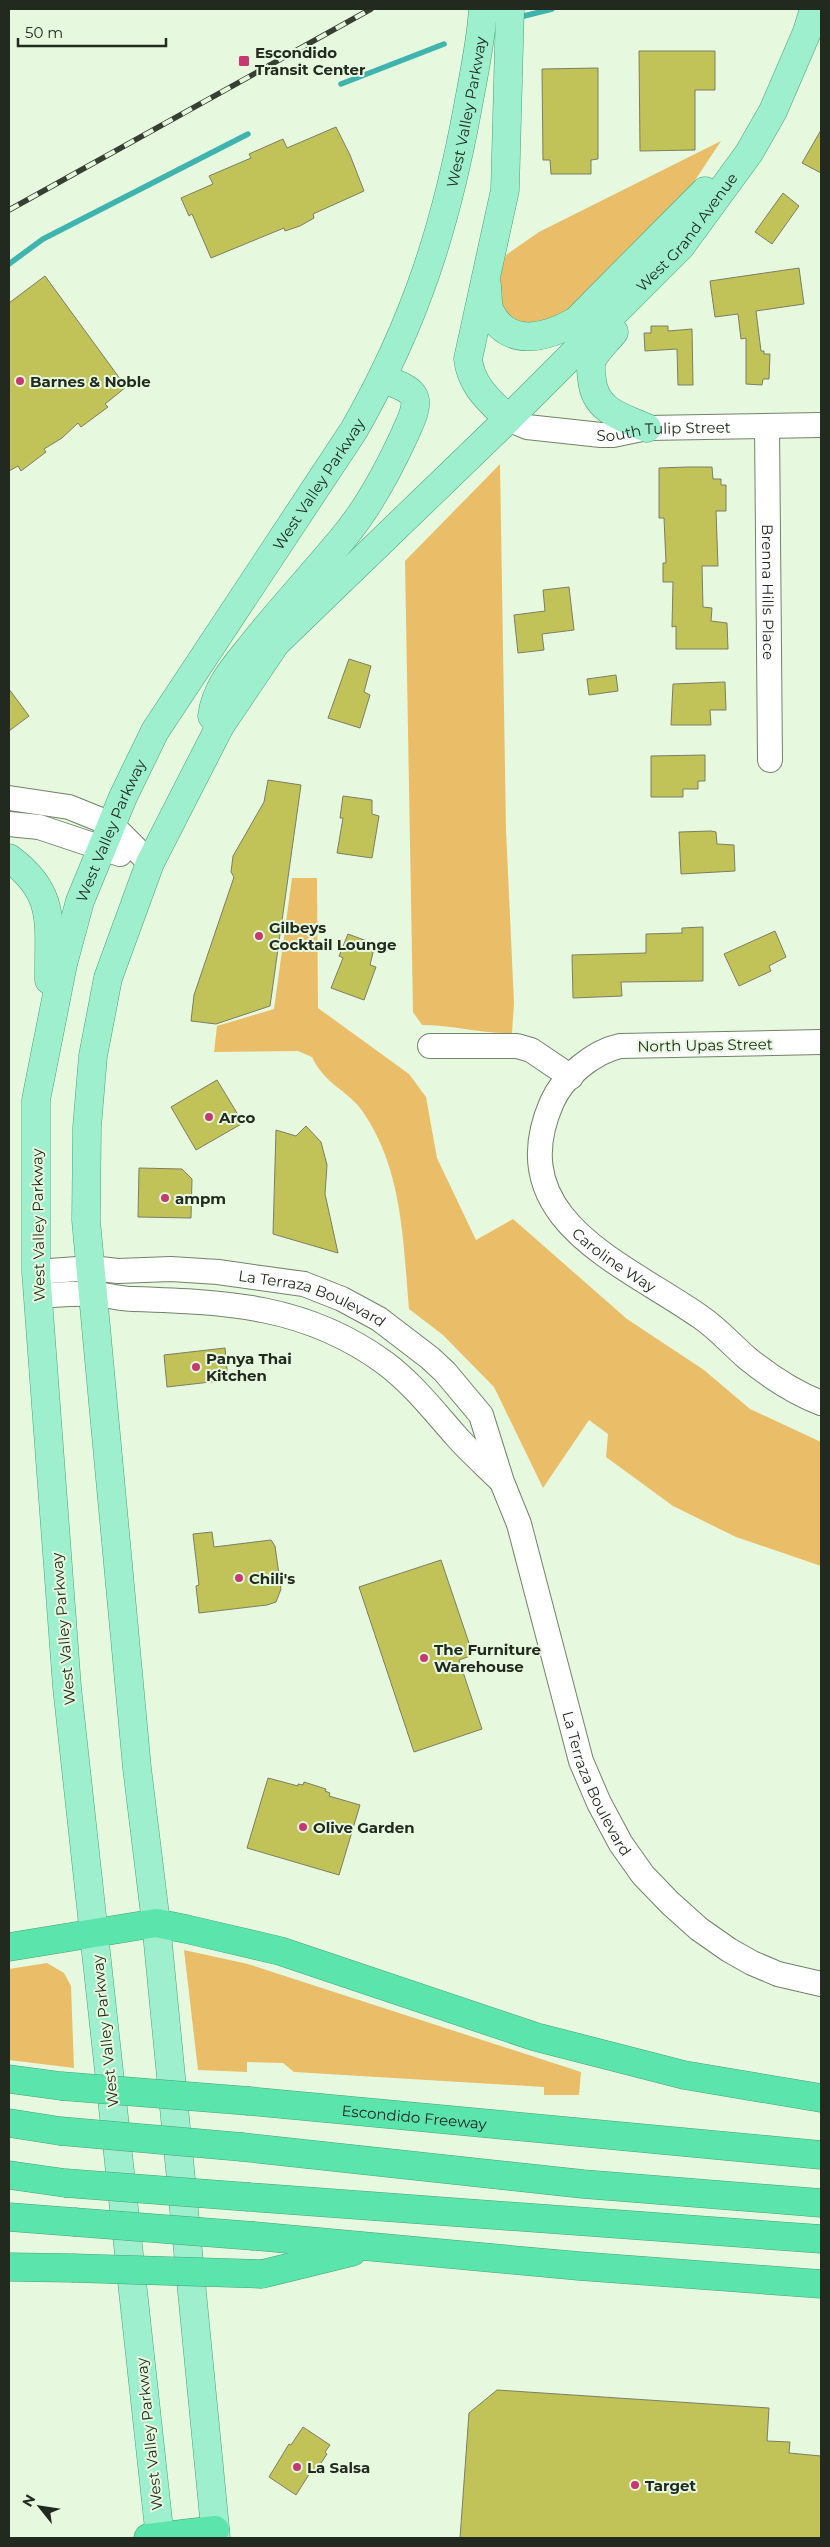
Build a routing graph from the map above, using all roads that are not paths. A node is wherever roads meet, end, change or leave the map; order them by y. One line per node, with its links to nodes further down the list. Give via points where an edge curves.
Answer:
1 (483, 9): 7 (main road, West Valley Parkway, via 451,194 432,260)
2 (510, 9): 6 (main road, via 504,190)
3 (814, 9): 4 (main road, West Grand Avenue, via 773,111)
4 (759, 136): 5 (main road, West Grand Avenue, via 716,201); 6 (main road, via 576,321 559,331 537,338 516,336 501,327 490,312)
5 (681, 246): 8 (main road, West Grand Avenue); 11 (main road, via 592,359 592,385 598,402 612,413)
6 (487, 280): 8 (main road, via 468,349 470,373 475,384)
7 (383, 379): 12 (main road, via 414,395 416,404 397,451 371,501 224,681 212,716); 16 (main road, West Valley Parkway, via 325,478 155,731)
8 (508, 419): 11 (street, South Tulip Street, via 527,428 602,435); 12 (main road, via 284,634)
9 (821, 425): 10 (street, South Tulip Street)
10 (767, 426): 11 (street, South Tulip Street); 13 (street, Brenna Hills Place)
11 (646, 428)
12 (220, 726): 18 (main road)
13 (770, 760)
14 (9, 798): 16 (street, via 69,807)
15 (9, 824): 16 (street)
16 (106, 836): 18 (street); 19 (main road, West Valley Parkway, via 80,901)
17 (9, 858): 19 (main road, via 38,886 48,913)
18 (150, 863): 24 (main road, via 108,978 93,1056 87,1127 86,1220)
19 (49, 1026): 25 (main road, West Valley Parkway, via 36,1100)
20 (821, 1042): 22 (street, North Upas Street, via 620,1046 606,1049)
21 (430, 1046): 23 (street, via 518,1046 531,1050)
22 (592, 1058): 23 (street, Caroline Way)
23 (571, 1077): 26 (street, Caroline Way, via 556,1094 544,1120 539,1144 541,1175 549,1196 568,1224 628,1272 703,1318 748,1359 780,1382)
24 (92, 1281): 25 (street, La Terraza Boulevard); 27 (street, La Terraza Boulevard, via 123,1299 231,1304 266,1309 300,1318 346,1339 384,1363 418,1392); 27 (street, La Terraza Boulevard, via 118,1271 171,1269 218,1272 292,1282 323,1291 362,1309 397,1331 430,1358 470,1400 481,1415); 28 (main road, via 137,1768)
25 (37, 1284): 29 (main road, West Valley Parkway, via 67,1687)
26 (821, 1403)
27 (502, 1482): 31 (street, La Terraza Boulevard, via 519,1524 581,1761 621,1844 670,1903 706,1934 752,1963 778,1974)
28 (156, 1923): 29 (highway); 33 (highway, via 280,1951 555,2042 684,2075); 45 (main road)
29 (94, 1934): 30 (highway); 46 (main road, West Valley Parkway)
30 (9, 1947)
31 (821, 1984)
32 (9, 2079): 35 (highway, Escondido Freeway, bridge)
33 (821, 2098)
34 (9, 2123): 39 (highway, bridge, via 60,2131 583,2184)
35 (821, 2155)
36 (9, 2175): 38 (highway)
37 (9, 2179): 38 (highway)
38 (65, 2183): 41 (highway, bridge)
39 (821, 2203)
40 (9, 2217): 42 (highway, bridge)
41 (821, 2238)
42 (373, 2247): 43 (highway, bridge, via 262,2274); 44 (highway)
43 (9, 2267)
44 (821, 2284)
45 (215, 2534): 46 (highway)
46 (156, 2538)

